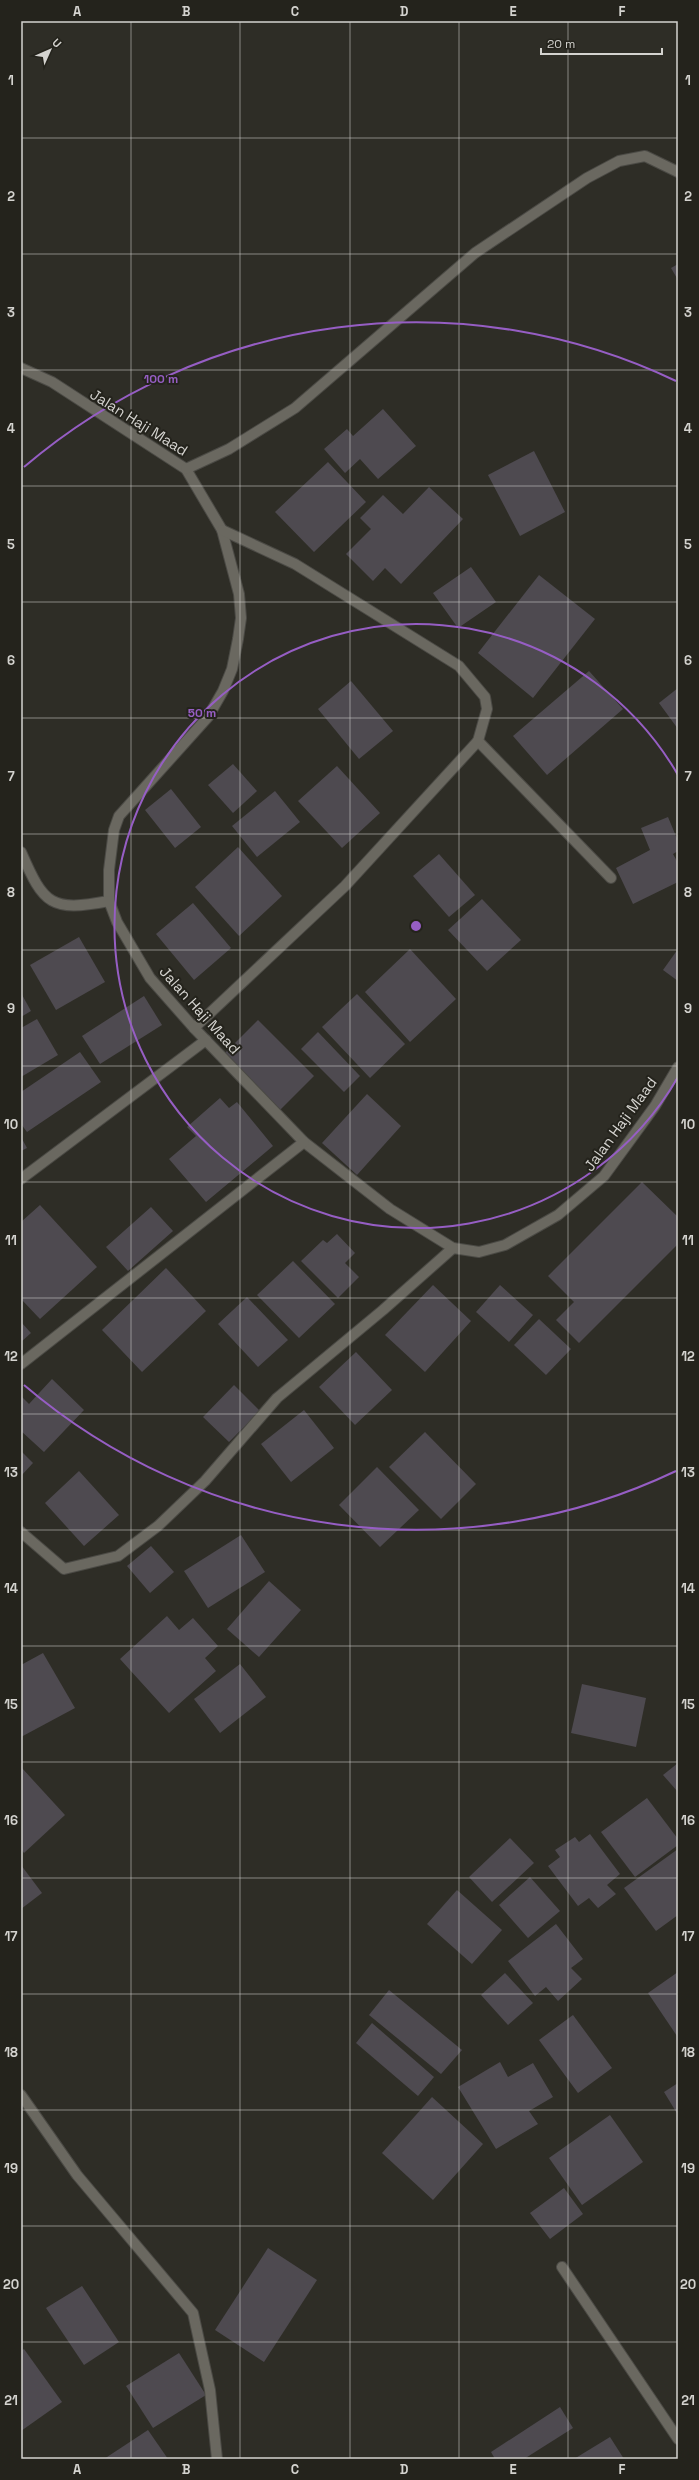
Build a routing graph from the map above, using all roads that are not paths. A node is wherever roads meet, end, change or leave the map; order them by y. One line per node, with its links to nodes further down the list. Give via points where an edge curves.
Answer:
1 (678, 172): 3 (street, via 645,156 619,161 587,178 475,253 295,408 229,449)
2 (21, 368): 3 (street, Jalan Haji Maad, via 52,382)
3 (186, 469): 4 (street, Jalan Haji Maad)
4 (222, 530): 5 (street, via 295,564 459,666 485,697 487,709); 8 (street, Jalan Haji Maad, via 239,594 241,618 232,669 208,717 119,816 114,830 109,870)
5 (478, 741): 7 (street); 9 (street, via 345,886)
6 (21, 852): 8 (street, via 40,889 56,902 74,907)
7 (611, 878)
8 (109, 901): 9 (street, Jalan Haji Maad, via 117,922 150,978)
9 (194, 1028): 10 (street, Jalan Haji Maad)
10 (206, 1040): 12 (street, Jalan Haji Maad); 13 (street)
11 (678, 1067): 14 (street, Jalan Haji Maad, via 655,1106 604,1176 558,1215 505,1245 479,1252)
12 (304, 1142): 14 (street, Jalan Haji Maad, via 390,1209); 15 (street)
13 (21, 1179)
14 (453, 1248): 16 (street, via 277,1398 205,1481 158,1526 118,1556 64,1570)
15 (21, 1364)
16 (21, 1532)
17 (21, 2095): 20 (street, via 78,2175 193,2313 210,2390)
18 (562, 2267): 19 (street)
19 (678, 2439)
20 (217, 2459)

